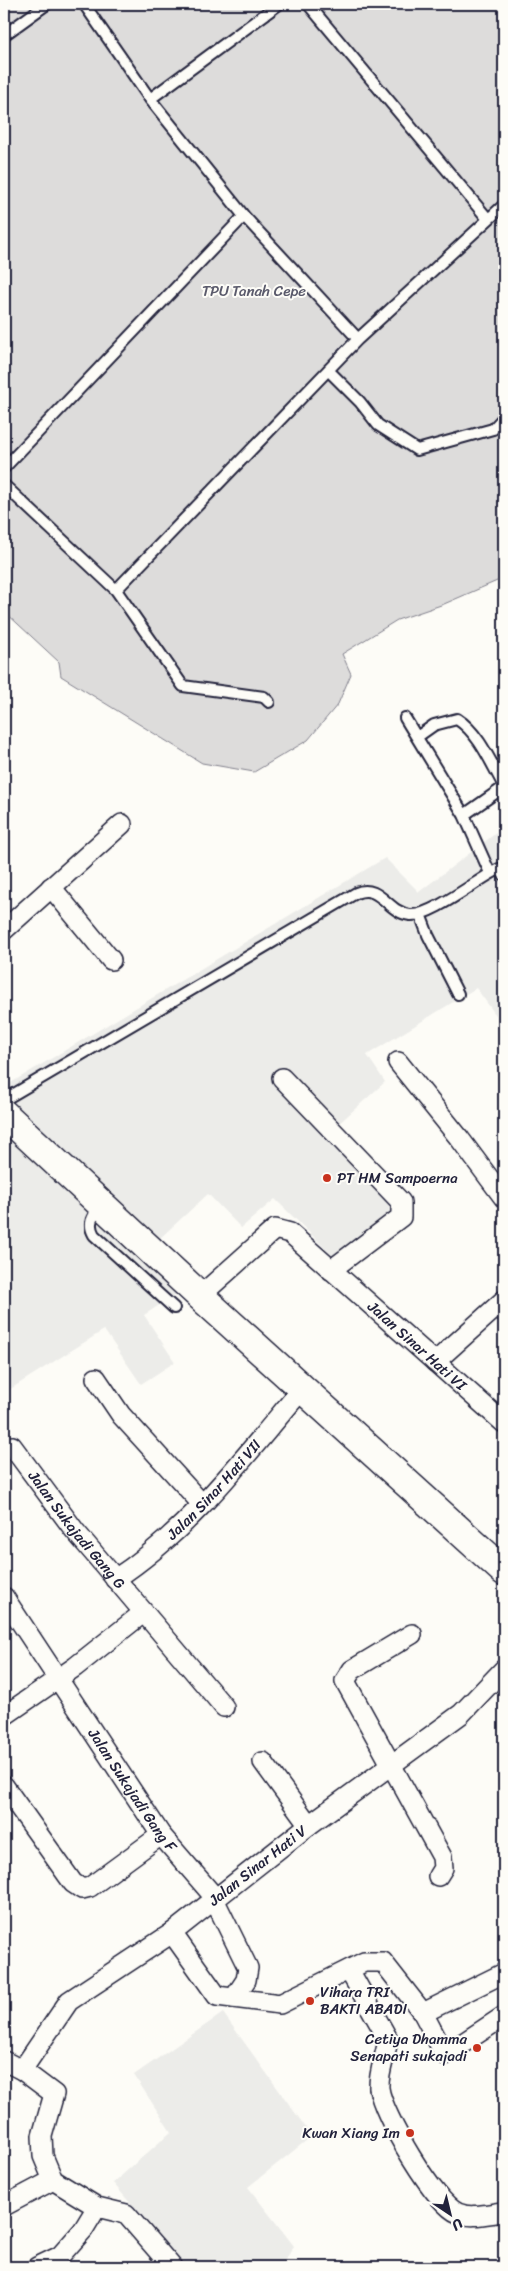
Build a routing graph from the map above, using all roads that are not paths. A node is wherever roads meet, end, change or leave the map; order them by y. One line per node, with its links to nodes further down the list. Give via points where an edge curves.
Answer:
1 (47, 4): 5 (lane)
2 (84, 4): 6 (lane)
3 (279, 4): 6 (lane)
4 (308, 4): 9 (lane)
5 (4, 35)
6 (150, 99): 8 (lane)
7 (504, 205): 9 (lane)
8 (244, 216): 10 (lane); 13 (lane)
9 (488, 219): 10 (lane)
10 (358, 339): 11 (lane)
11 (328, 370): 12 (lane, via 378,425 416,450 493,429); 15 (lane)
12 (504, 417)
13 (4, 468)
14 (4, 485): 15 (lane)
15 (116, 590): 16 (lane, via 183,686 264,697)
16 (269, 702)
17 (405, 718): 18 (lane)
18 (417, 737): 19 (lane, via 434,725 456,719 467,725); 20 (lane)
19 (504, 786): 20 (lane)
20 (464, 815): 22 (lane)
21 (122, 824): 23 (street)
22 (499, 870): 24 (lane)
23 (51, 887): 25 (street); 26 (street)
24 (420, 914): 27 (lane); 30 (lane, via 400,912 371,890 364,890)
25 (4, 930)
26 (111, 960)
27 (458, 994)
28 (398, 1062): 32 (street)
29 (282, 1078): 34 (street, via 401,1202 401,1216)
30 (4, 1100)
31 (4, 1114): 33 (street)
32 (504, 1198)
33 (101, 1205): 35 (street); 37 (lane, via 90,1224 94,1235)
34 (331, 1270): 35 (street, Jalan Sinar Hati VI, via 290,1233 275,1229); 38 (street, Jalan Sinar Hati VI)
35 (200, 1296): 40 (street)
36 (504, 1300): 38 (street)
37 (174, 1308)
38 (435, 1362): 41 (street, Jalan Sinar Hati VI)
39 (96, 1378): 43 (street, via 120,1416)
40 (302, 1389): 43 (street, Jalan Sinar Hati VII); 44 (street)
41 (504, 1423)
42 (12, 1446): 45 (street, Jalan Sukajadi Gang G, via 69,1524)
43 (202, 1504): 45 (street, Jalan Sinar Hati VII, via 140,1562)
44 (504, 1570)
45 (115, 1579): 47 (street, Jalan Sukajadi Gang G)
46 (4, 1597): 50 (street, Jalan Sukajadi Gang F)
47 (144, 1613): 50 (street); 51 (street, Jalan Sukajadi Gang G)
48 (412, 1634): 54 (street, via 352,1670 346,1681)
49 (504, 1669): 54 (street, Jalan Sinar Hati V, via 461,1714)
50 (58, 1678): 52 (street); 57 (street, Jalan Sukajadi Gang F)
51 (224, 1707)
52 (4, 1716)
53 (263, 1762): 56 (street)
54 (393, 1765): 56 (street, Jalan Sinar Hati V); 58 (street, via 442,1857 443,1868)
55 (4, 1786): 57 (street, via 79,1888 90,1887)
56 (309, 1825): 59 (street, Jalan Sinar Hati V)
57 (161, 1835): 59 (street, Jalan Sukajadi Gang F)
58 (438, 1876)
59 (213, 1899): 60 (street, Jalan Sinar Hati V); 63 (street, Jalan Sukajadi Gang F, via 248,1968 246,1980)
60 (172, 1933): 63 (street, via 218,1996); 67 (street, Jalan Sinar Hati V, via 69,2001)
61 (349, 1970): 63 (street, via 280,2004); 64 (street, via 364,1962 382,1962); 71 (street, via 388,2039 380,2094 384,2108 420,2172 449,2209 471,2215)
62 (504, 1973): 64 (street)
63 (234, 1998)
64 (423, 2014): 65 (street, via 445,2055)
65 (504, 2016)
66 (4, 2061): 67 (street)
67 (22, 2070): 68 (street, via 54,2095 42,2136 43,2156)
68 (53, 2180): 69 (street); 70 (street)
69 (4, 2206)
70 (97, 2207): 72 (street, via 83,2230 60,2256); 73 (street, via 126,2214)
71 (504, 2212)
72 (37, 2267)
73 (172, 2267)

